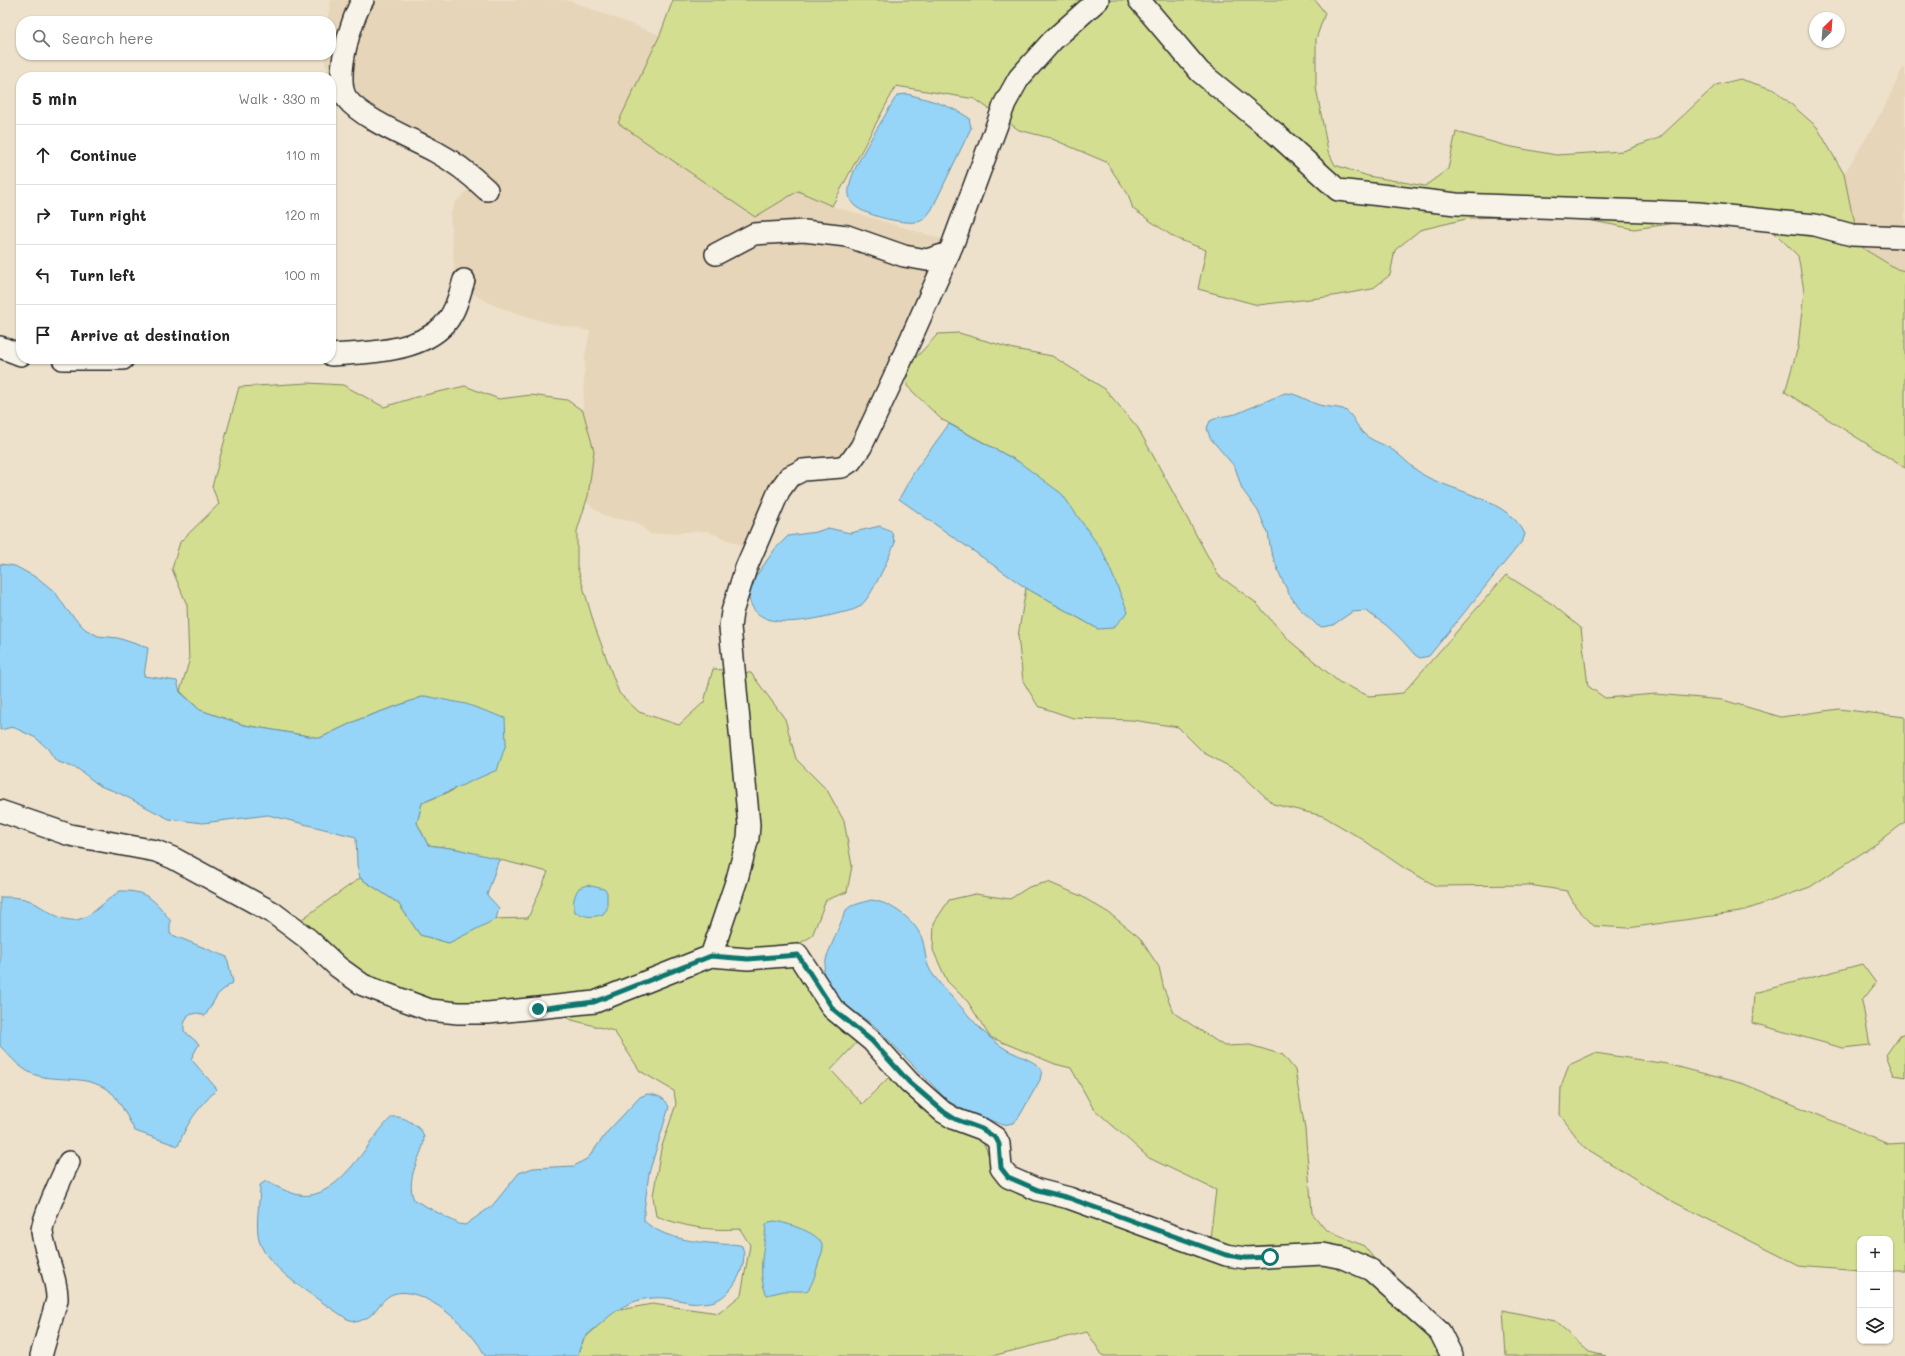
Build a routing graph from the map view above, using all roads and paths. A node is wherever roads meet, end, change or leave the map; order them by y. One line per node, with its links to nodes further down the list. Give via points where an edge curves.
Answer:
1 (363, 0): 4 (street, via 358,7 347,41 342,73 347,99 360,111 398,134 437,152 466,170)
2 (1098, 0): 6 (street, via 1053,40 1019,78 1005,103)
3 (1139, 0): 5 (street, via 1200,72 1275,133 1338,190 1456,204 1698,213 1815,225 1852,235)
4 (486, 190)
5 (1905, 237)
6 (949, 253): 7 (street, via 927,260 904,256 847,236 804,231 754,234); 13 (street, via 860,447 851,461 842,467 802,470 789,477 779,491 736,596 730,627 749,825 737,879)
7 (716, 254)
8 (464, 280): 11 (street, via 457,305 442,327 413,345)
9 (0, 347): 10 (street)
10 (16, 353)
11 (336, 355)
12 (0, 811): 13 (street, via 70,836 156,851 174,858 272,912 363,985 430,1010 488,1013 594,1002)
13 (711, 956): 16 (street, via 748,959 798,955 833,1009 872,1041 914,1086 955,1119 982,1129 996,1138 1001,1168 1008,1177 1038,1190 1069,1198 1226,1255 1246,1258 1323,1254 1343,1258 1371,1270 1386,1283 1440,1332)
14 (68, 1162): 15 (street, via 42,1229 58,1292)
15 (41, 1356)
16 (1452, 1356)

